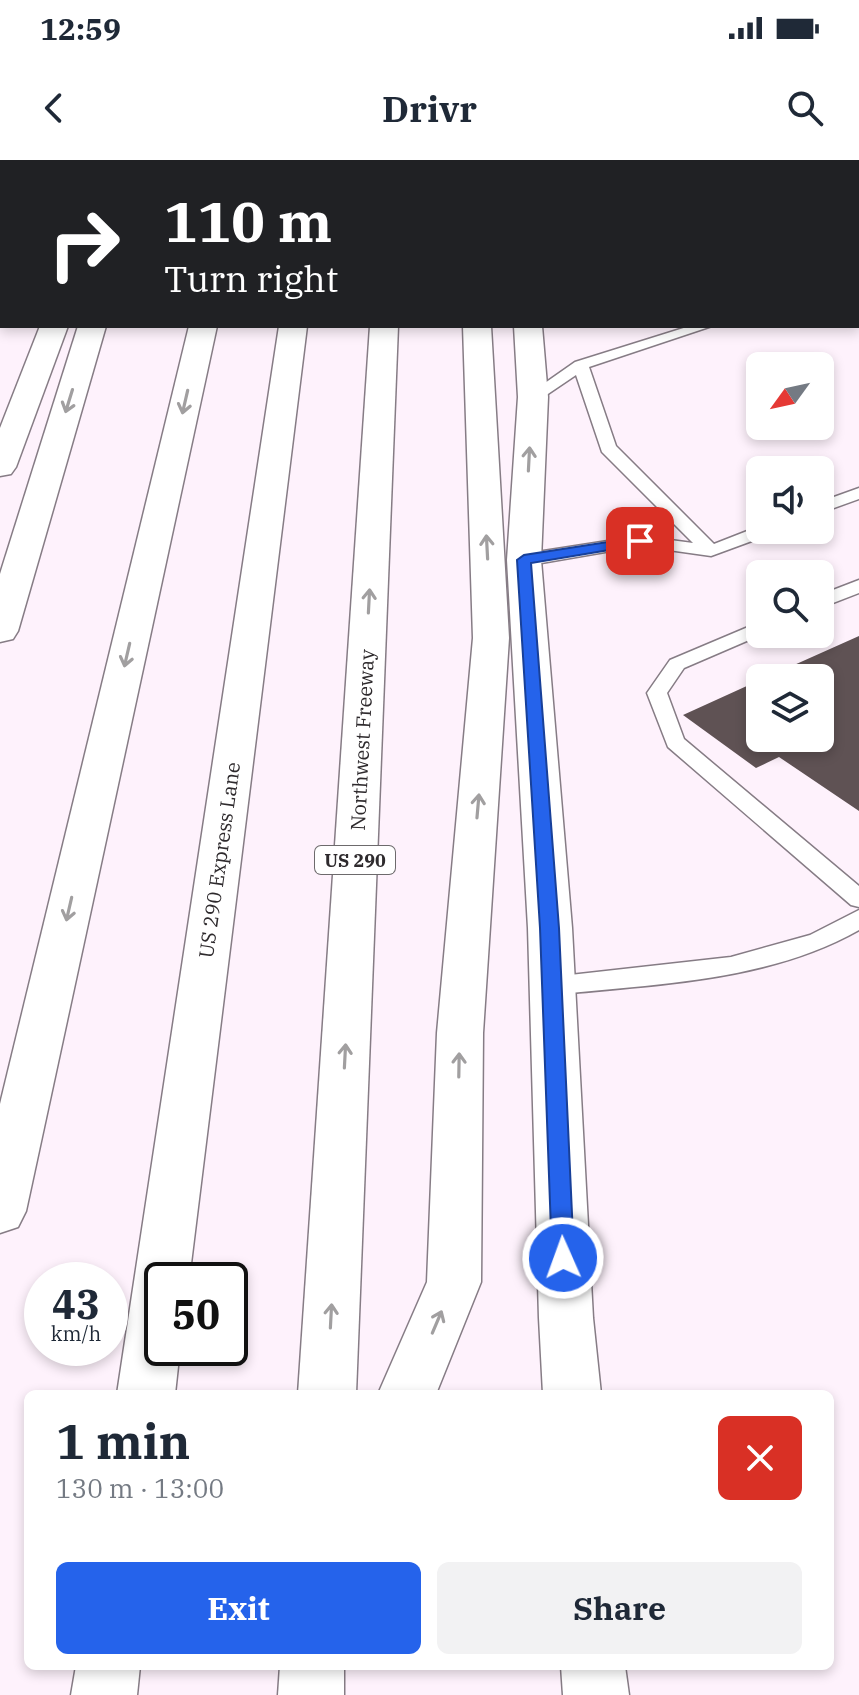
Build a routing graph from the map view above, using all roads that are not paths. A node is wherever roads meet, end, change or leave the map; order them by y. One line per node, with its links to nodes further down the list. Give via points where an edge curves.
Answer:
1 (53, 328): 11 (main road)
2 (91, 328): 19 (main road, one-way to 19)
3 (203, 328): 24 (main road, one-way to 24)
4 (293, 328): 25 (main road, US 290 Express Lane)
5 (384, 328): 26 (main road, Northwest Freeway / US 290, one-way to 5)
6 (477, 328): 27 (main road, one-way to 6, via 454,1282 460,1033 491,638)
7 (535, 328): 10 (main road)
8 (699, 328): 9 (lane)
9 (580, 365): 10 (lane); 15 (lane, via 608,448)
10 (533, 397): 16 (main road, one-way to 10)
11 (0, 467)
12 (859, 493): 13 (lane)
13 (834, 503)
14 (746, 537): 15 (lane)
15 (711, 551): 16 (lane, via 640,541)
16 (524, 560): 23 (main road)
17 (859, 586): 18 (lane)
18 (834, 596)
19 (0, 631)
20 (746, 634): 21 (lane, via 677,664 657,693 675,742)
21 (859, 899)
22 (859, 919): 23 (lane, via 818,942 731,966)
23 (552, 986): 28 (main road)
24 (0, 1211)
25 (147, 1390)
26 (327, 1390)
27 (409, 1390)
28 (572, 1390)
29 (107, 1670): 32 (main road)
30 (312, 1670): 33 (main road)
31 (593, 1670): 34 (main road)
32 (104, 1695)
33 (311, 1695)
34 (596, 1695)

